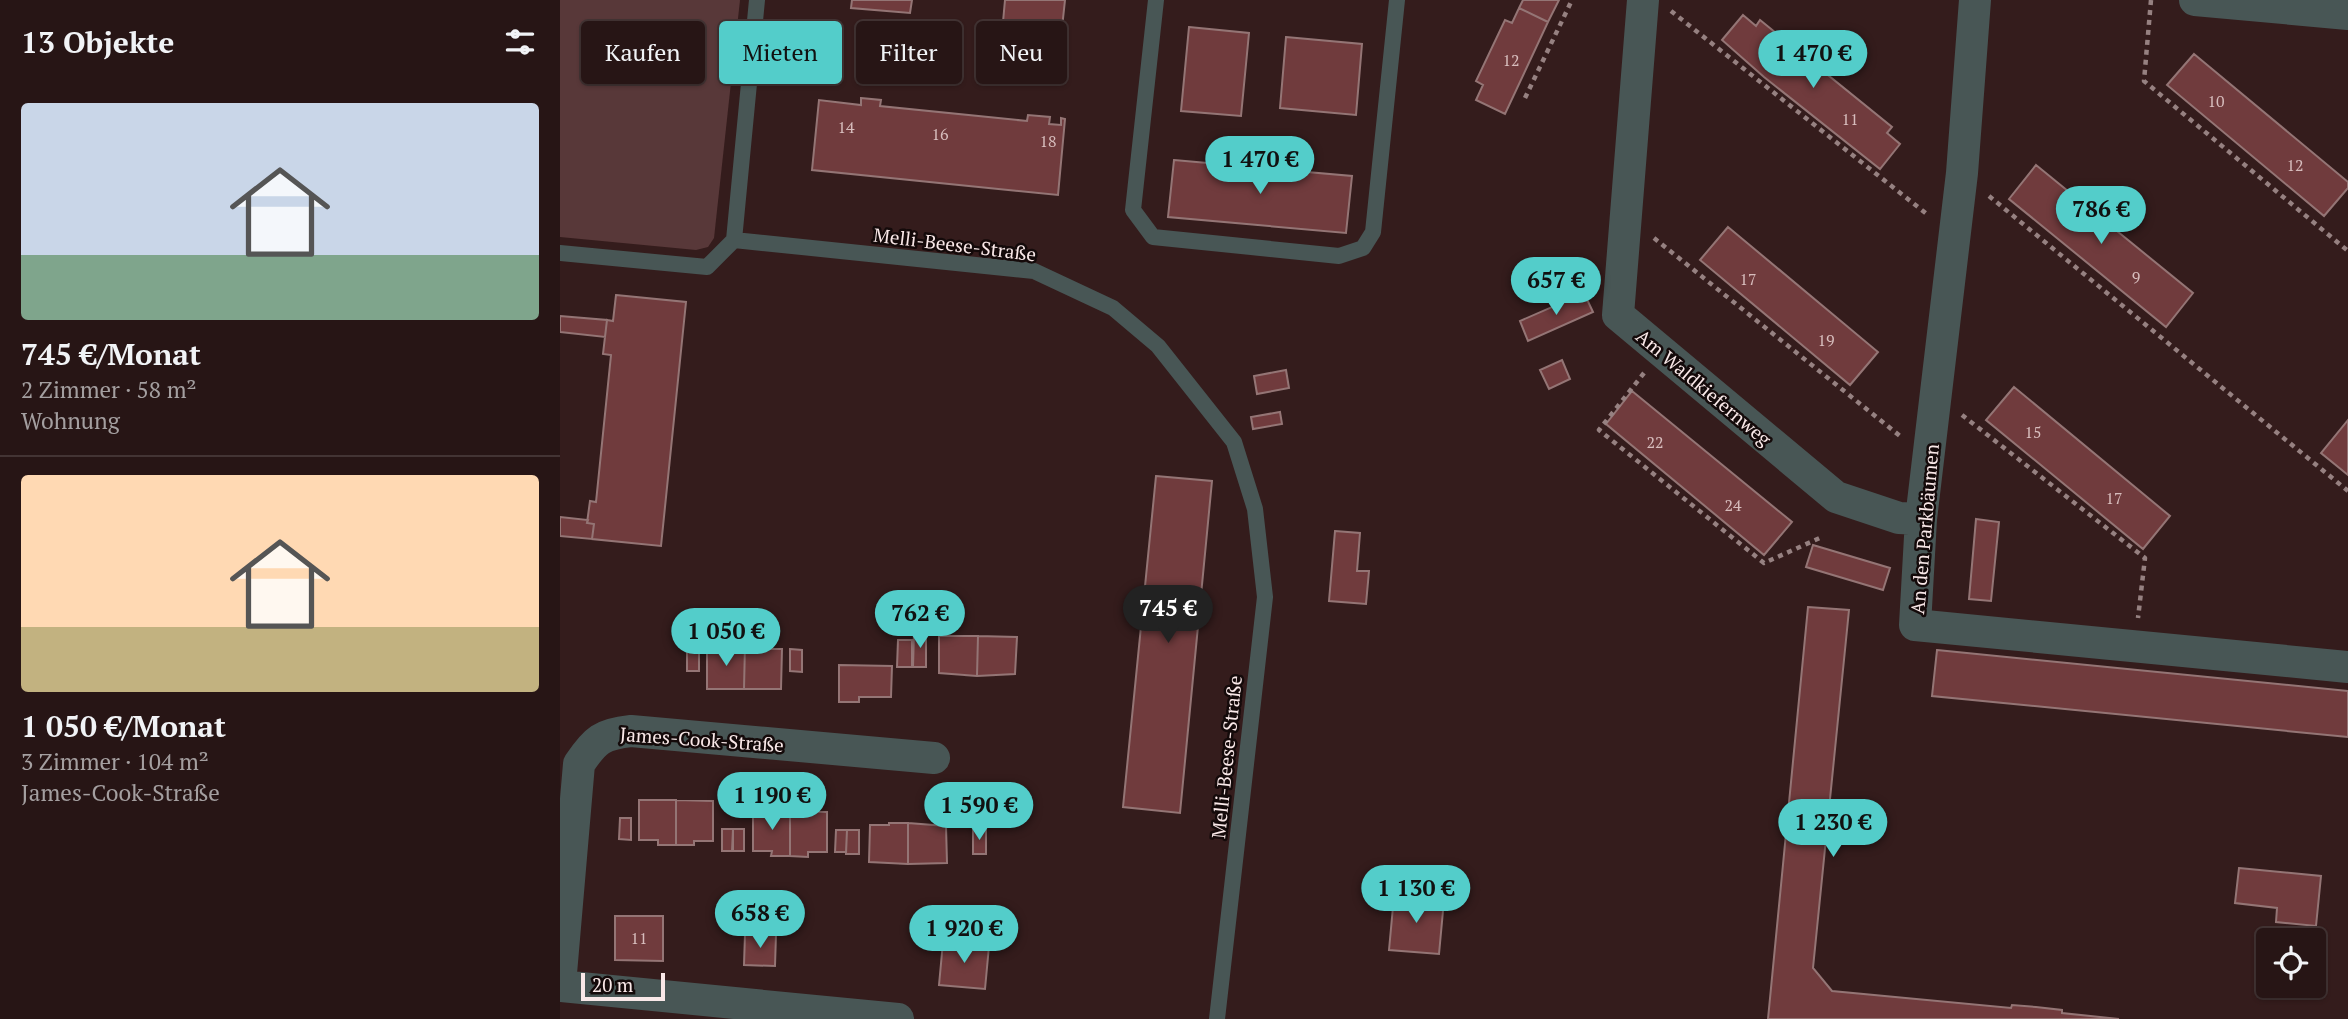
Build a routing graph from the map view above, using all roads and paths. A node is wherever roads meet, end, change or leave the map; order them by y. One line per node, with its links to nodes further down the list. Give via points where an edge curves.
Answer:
1 (757, 0): 14 (lane)
2 (1156, 0): 3 (lane, via 1133,210 1153,237 1339,256 1363,248 1373,232)
3 (1397, 0)
4 (1572, 0): 10 (path)
5 (1975, 0): 11 (street, An den Parkbäumen)
6 (2151, 0): 15 (path, via 2144,80)
7 (2195, 0): 9 (street)
8 (1655, 4): 12 (street, Am Waldkiefernweg); 13 (path)
9 (2348, 14)
10 (1525, 98)
11 (1962, 173): 13 (street, An den Parkbäumen); 20 (path)
12 (1626, 215): 17 (street, Am Waldkiefernweg, via 1618,315); 19 (path)
13 (1955, 236): 18 (street, An den Parkbäumen)
14 (734, 240): 16 (lane, via 707,267); 28 (lane, Melli-Beese-Straße, via 1034,271 1113,308 1158,346 1234,442 1255,509 1265,597)
15 (2348, 251)
16 (560, 253)
17 (1662, 351): 21 (street, Am Waldkiefernweg, via 1836,497 1899,518); 22 (path, via 1599,430 1764,563)
18 (1937, 395): 19 (street, An den Parkbäumen); 23 (path, via 2145,558)
19 (1930, 457): 21 (street, An den Parkbäumen)
20 (2348, 491)
21 (1922, 519): 23 (street, An den Parkbäumen, via 1914,625)
22 (1822, 537)
23 (2135, 646): 24 (street, An den Parkbäumen)
24 (2348, 667)
25 (934, 758): 26 (street, James-Cook-Straße, via 631,731 609,733 579,764)
26 (560, 986): 27 (street)
27 (898, 1019)
28 (1217, 1019)

